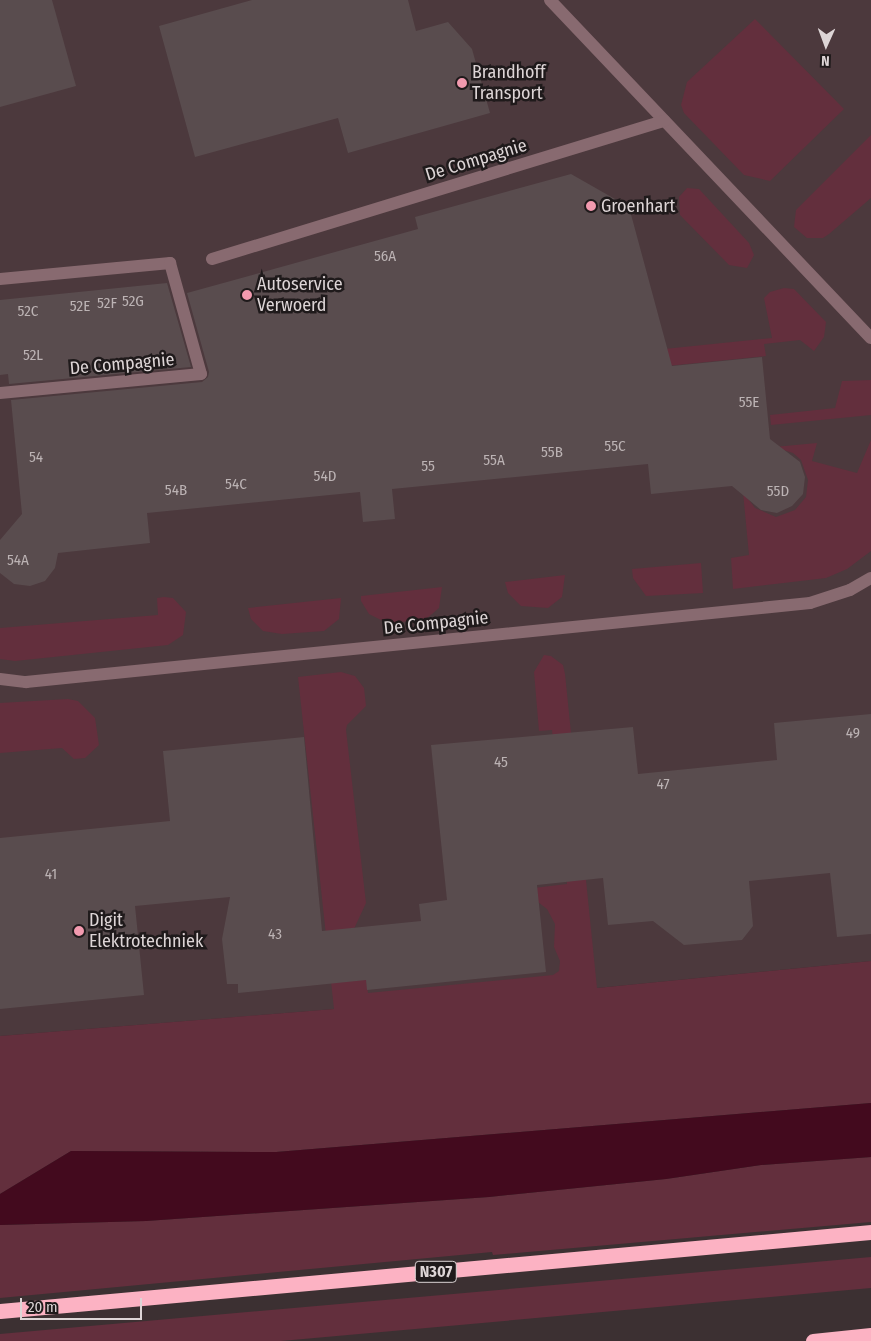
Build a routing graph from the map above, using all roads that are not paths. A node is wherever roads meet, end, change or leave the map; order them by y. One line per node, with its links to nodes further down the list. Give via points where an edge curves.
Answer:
1 (550, 0): 2 (street)
2 (664, 121): 3 (street, De Compagnie); 5 (street)
3 (212, 258)
4 (0, 279): 6 (street, De Compagnie, via 170,262 201,374)
5 (871, 338)
6 (0, 393)
7 (871, 578): 8 (street, De Compagnie, via 850,590 810,604 26,682)
8 (0, 679)
9 (871, 1232): 10 (highway, N307)
10 (0, 1311)
11 (871, 1336): 12 (highway)
12 (813, 1341)

